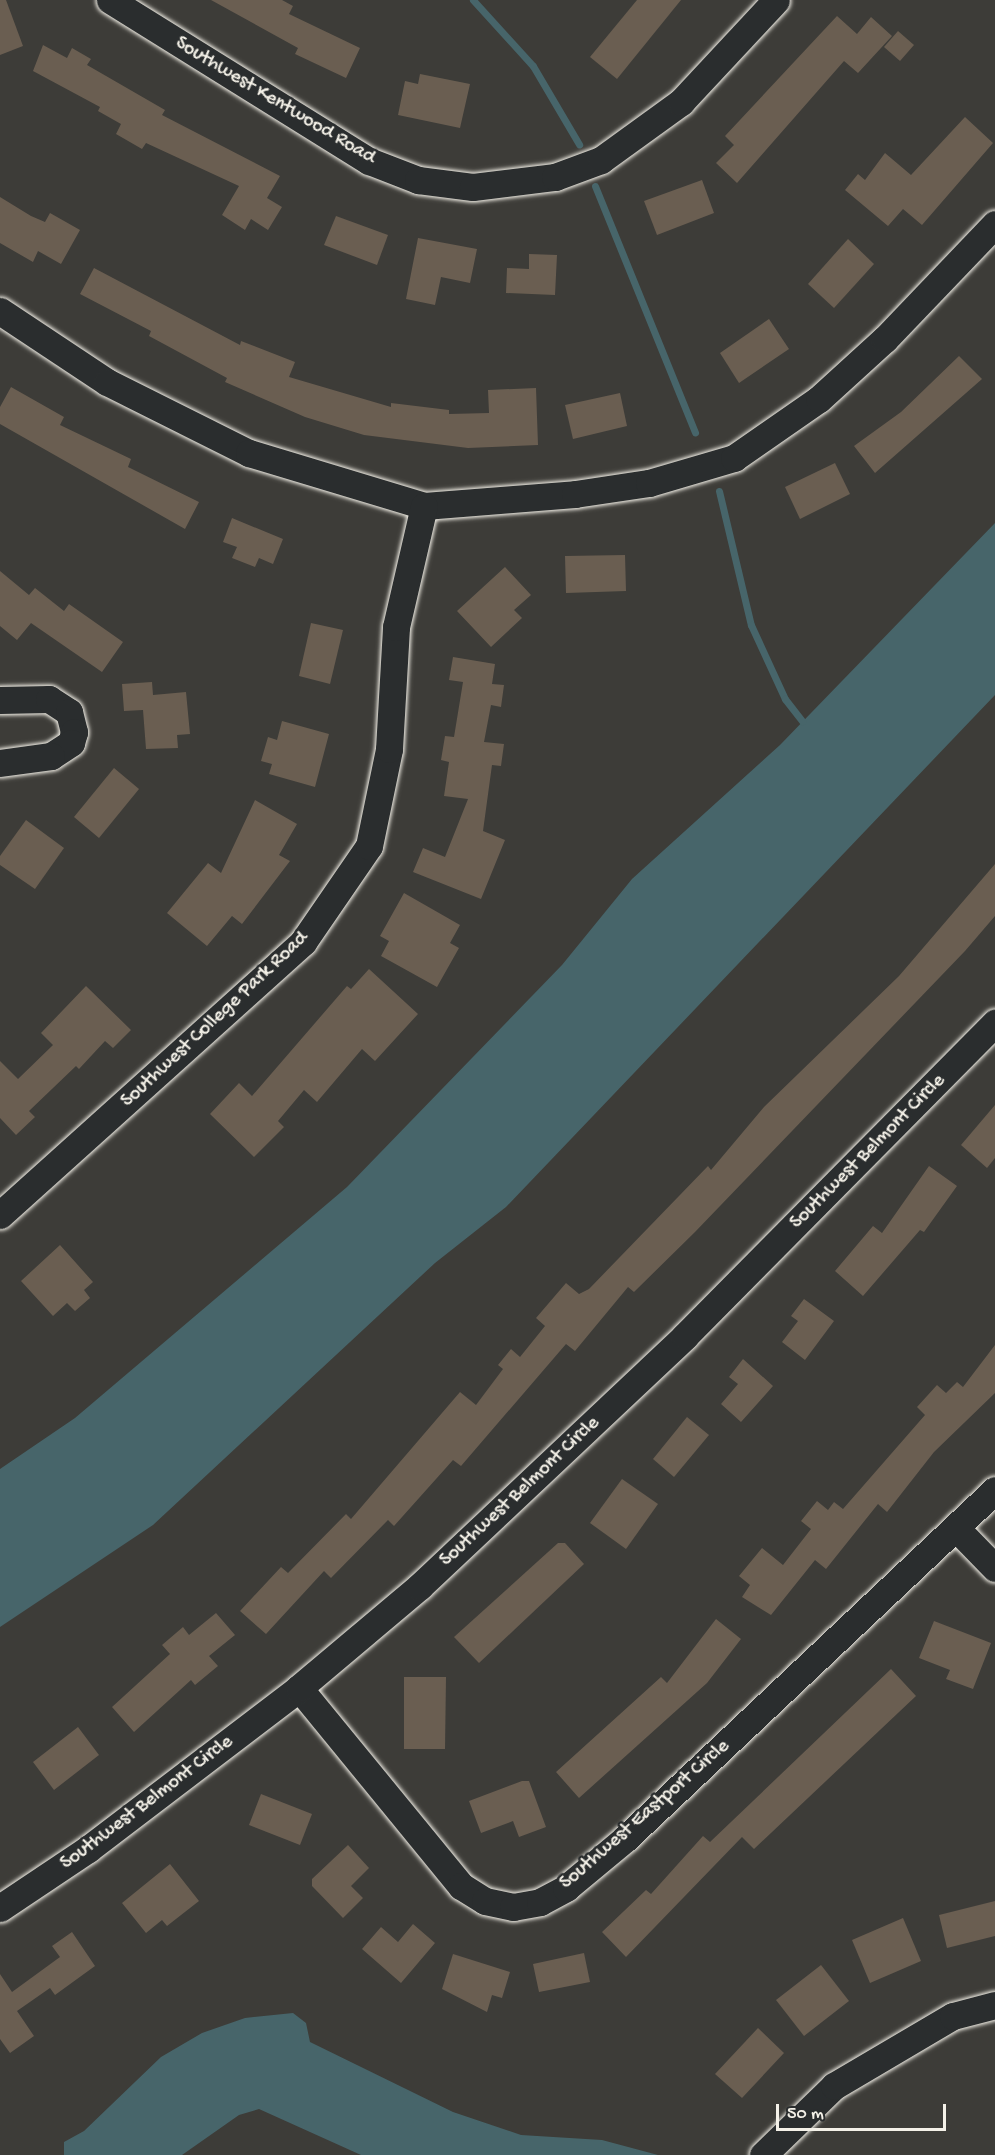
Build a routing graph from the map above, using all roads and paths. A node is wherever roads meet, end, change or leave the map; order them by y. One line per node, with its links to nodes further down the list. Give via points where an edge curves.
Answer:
1 (110, 0): 2 (street, Southwest Kentwood Road, via 369,161 418,180 473,187 555,177 601,160 681,102)
2 (776, 0)
3 (995, 224): 5 (street, via 844,377 734,458 650,483)
4 (0, 311): 5 (street, via 107,382 249,453)
5 (424, 506): 9 (street, Southwest College Park Road, via 396,627 389,749 369,846 303,942)
6 (0, 700): 7 (street, via 49,699 69,712 74,732 71,743 51,756)
7 (0, 763)
8 (995, 1023): 13 (street, Southwest Belmont Circle, via 685,1336 420,1586)
9 (0, 1215)
10 (995, 1491): 11 (street, Southwest Eastport Circle)
11 (958, 1530): 12 (street); 13 (street, Southwest Eastport Circle, via 626,1838 566,1888 540,1902 513,1907 485,1901 461,1886)
12 (995, 1568)
13 (299, 1688): 14 (street, Southwest Belmont Circle, via 88,1849)
14 (0, 1908)
15 (995, 2005): 16 (street, via 953,2016 834,2086)
16 (763, 2155)

